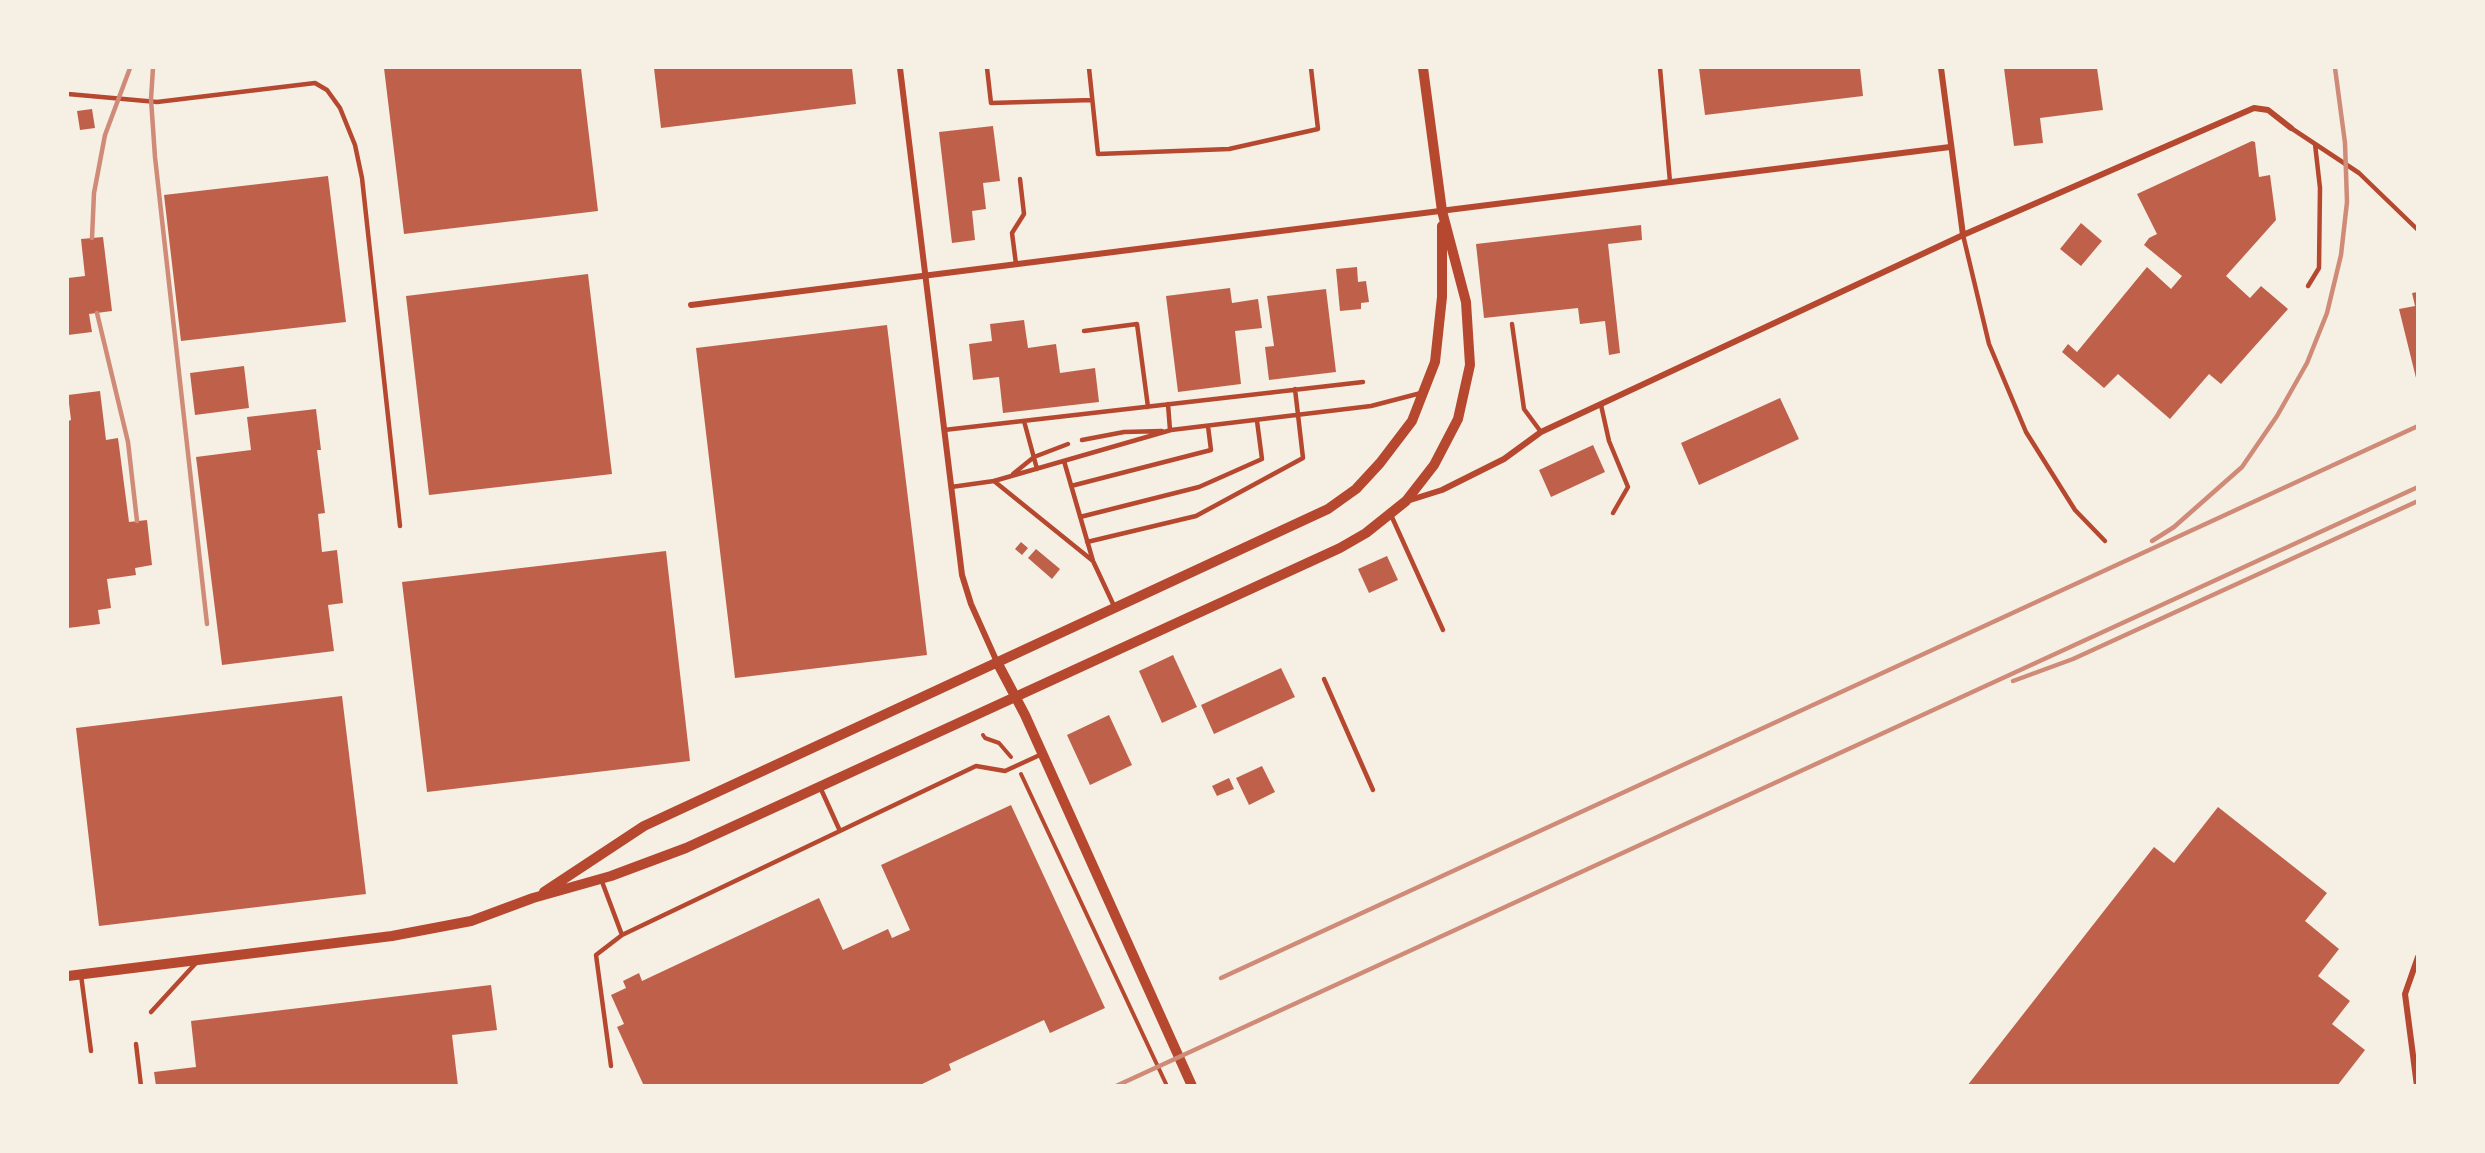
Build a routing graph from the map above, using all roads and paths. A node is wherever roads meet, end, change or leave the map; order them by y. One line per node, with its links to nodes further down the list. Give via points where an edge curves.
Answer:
1 (900, 68): 19 (street)
2 (987, 68): 9 (lane, via 991,103)
3 (1089, 68): 9 (lane)
4 (1311, 68): 9 (lane, via 1318,129 1229,149 1098,154)
5 (1423, 68): 15 (street)
6 (1660, 68): 14 (lane)
7 (1941, 68): 12 (street)
8 (68, 94): 50 (lane, via 158,102 315,83 327,90 344,117 362,178)
9 (1092, 100)
10 (2291, 128): 11 (lane); 17 (street, via 2268,110 2254,108)
11 (2315, 144): 16 (lane, via 2359,173); 20 (lane, via 2320,188 2319,268)
12 (1950, 147): 14 (street); 17 (street)
13 (1020, 178): 18 (lane, via 1024,214 1012,233)
14 (1670, 182): 15 (street)
15 (1442, 211): 18 (street); 26 (street, via 1442,297 1435,362); 46 (street, via 1466,302 1470,365 1458,419 1434,465)
16 (2418, 230)
17 (1963, 235): 28 (street); 51 (lane, via 1989,344 2026,432 2075,510)
18 (1016, 264): 19 (street)
19 (925, 275): 21 (street); 34 (street)
20 (2308, 286)
21 (691, 305)
22 (1512, 324): 36 (lane, via 1524,408)
23 (1084, 331): 29 (lane, via 1137,324)
24 (1363, 382): 25 (lane)
25 (1295, 389): 27 (lane); 30 (lane)
26 (1423, 392): 30 (lane, via 1371,406); 54 (street, via 1412,421 1380,464 1356,489 1328,509)
27 (1168, 404): 29 (lane); 35 (lane)
28 (1601, 405): 36 (street); 47 (lane, via 1609,441 1628,487)
29 (1148, 406): 31 (lane)
30 (1298, 416): 32 (lane); 52 (lane, via 1303,458 1196,516)
31 (1024, 421): 34 (lane); 39 (lane)
32 (1257, 421): 33 (lane); 49 (lane, via 1262,459 1199,486)
33 (1208, 426): 35 (lane); 44 (lane, via 1211,450)
34 (944, 430): 45 (street)
35 (1171, 430): 37 (lane, via 1124,432); 40 (lane)
36 (1541, 432): 46 (street, via 1504,459 1442,490)
37 (1082, 440)
38 (1068, 444): 39 (lane)
39 (1034, 458): 41 (lane); 42 (lane)
40 (1064, 461): 41 (lane); 44 (lane)
41 (1037, 469): 42 (lane)
42 (1011, 476): 43 (lane)
43 (994, 481): 45 (lane); 53 (lane)
44 (1071, 486): 49 (lane)
45 (951, 487): 56 (street, via 962,574)
46 (1406, 501): 48 (street)
47 (1612, 513)
48 (1391, 515): 55 (lane); 58 (street, via 1340,548)
49 (1080, 517): 52 (lane)
50 (400, 526)
51 (2105, 541)
52 (1088, 542): 53 (lane)
53 (1093, 561): 54 (lane)
54 (1115, 608): 56 (street)
55 (1443, 630)
56 (997, 662): 58 (street); 66 (street, via 644,826)
57 (1324, 679): 63 (lane)
58 (1016, 696): 60 (street); 62 (street)
59 (983, 735): 61 (path, via 999,743)
60 (1042, 754): 61 (lane); 78 (street)
61 (1017, 766): 64 (lane, via 1005,771 976,766); 77 (path)
62 (820, 787): 64 (lane); 65 (street, via 686,848)
63 (1373, 790)
64 (840, 831): 67 (lane)
65 (601, 879): 66 (street); 67 (lane)
66 (533, 898): 69 (street, via 471,921 392,936)
67 (622, 935): 75 (lane, via 596,955)
68 (2418, 957): 79 (street, via 2405,994)
69 (199, 960): 70 (street); 72 (lane)
70 (81, 975): 71 (street); 74 (lane)
71 (68, 976)
72 (151, 1012)
73 (136, 1044): 76 (lane)
74 (91, 1051)
75 (611, 1066)
76 (141, 1086)
77 (1167, 1086)
78 (1192, 1086)
79 (2417, 1086)

